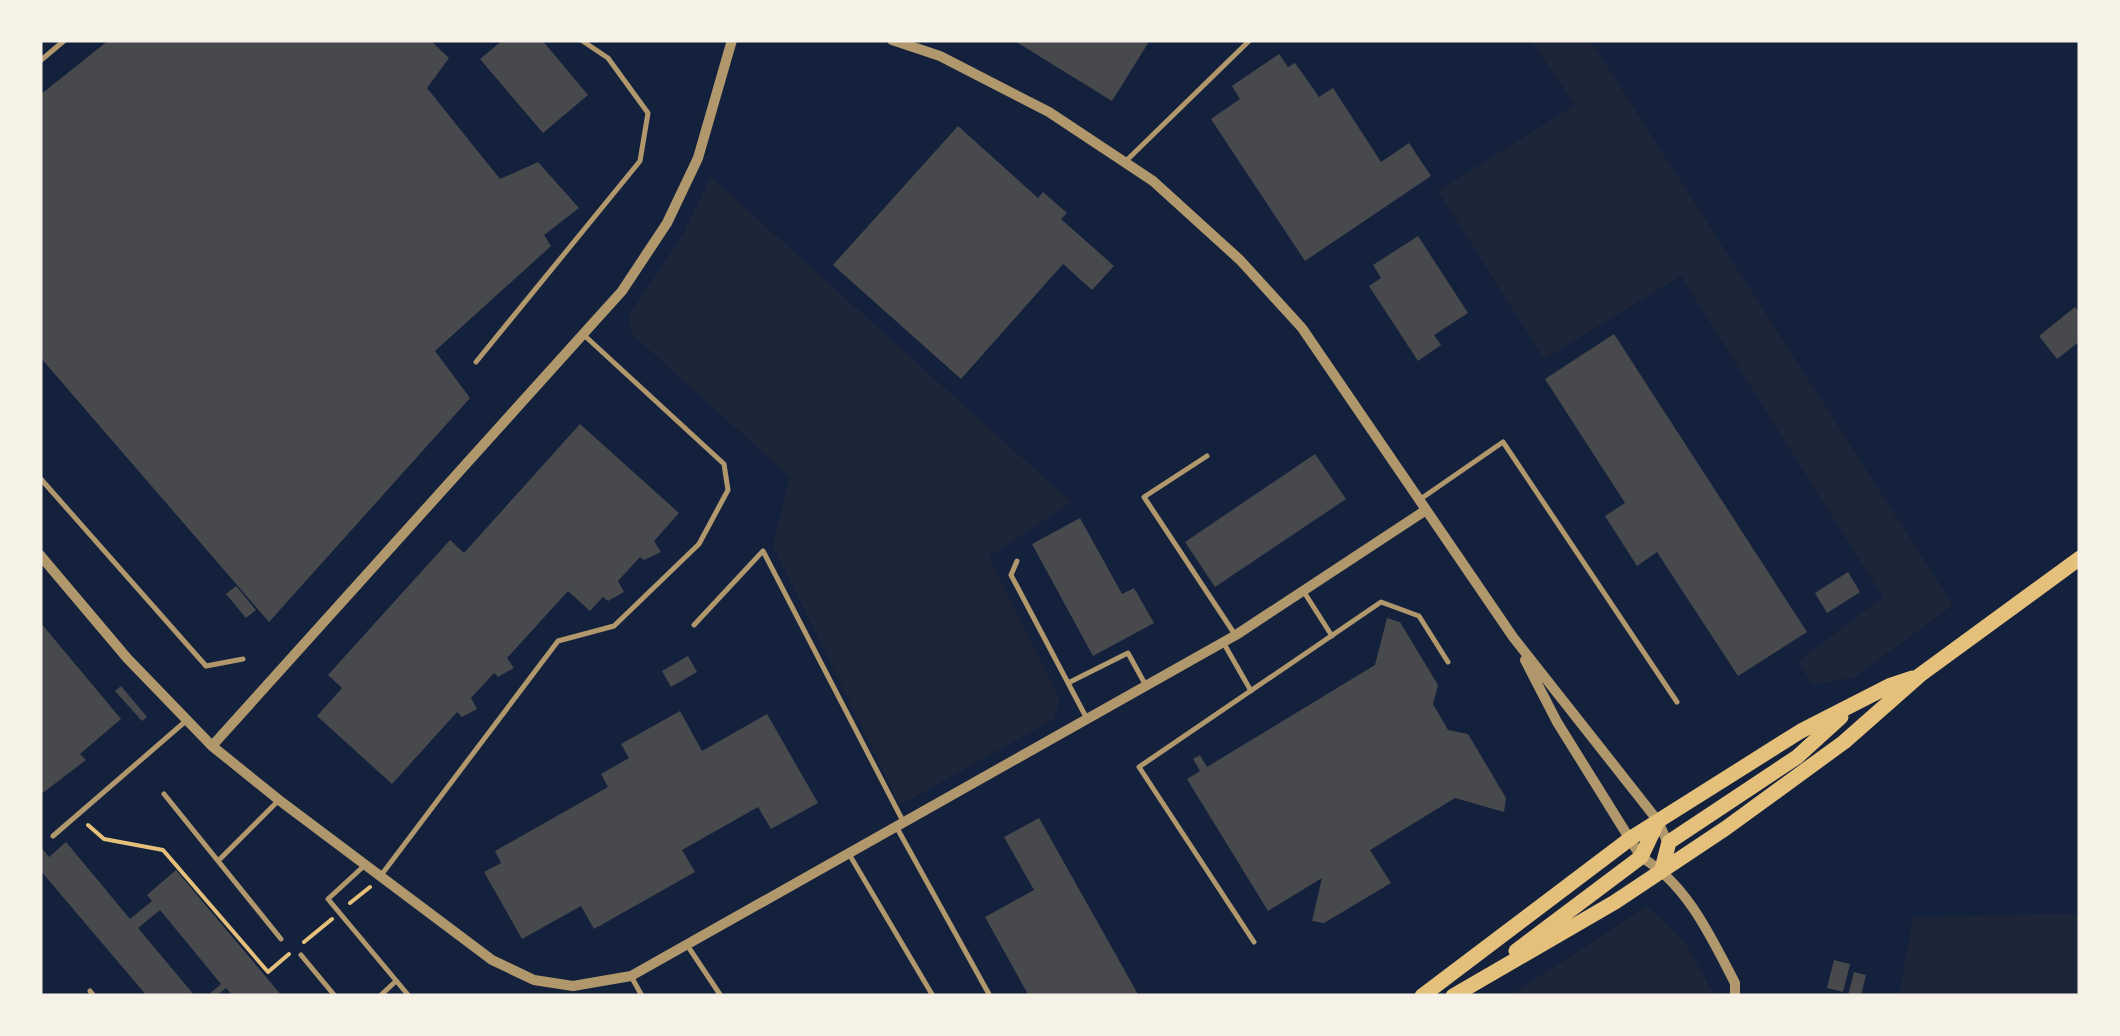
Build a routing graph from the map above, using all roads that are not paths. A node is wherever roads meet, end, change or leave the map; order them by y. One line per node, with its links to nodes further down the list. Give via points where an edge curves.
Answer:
1 (66, 40): 6 (lane)
2 (581, 40): 9 (lane, via 608,58 648,114 640,161)
3 (732, 40): 8 (street, via 698,158 667,223 622,291)
4 (892, 40): 7 (street, via 940,56 1050,112)
5 (1250, 40): 7 (lane)
6 (40, 61)
7 (1125, 162): 12 (street, via 1240,260 1302,328)
8 (583, 334): 32 (street); 45 (lane, via 724,464 728,490 699,544 614,626 558,642)
9 (476, 362)
10 (1207, 456): 18 (lane, via 1144,497)
11 (40, 478): 22 (lane, via 206,666)
12 (1423, 505): 16 (street); 20 (street); 28 (lane, via 1503,442)
13 (40, 555): 30 (street)
14 (2080, 558): 24 (main road)
15 (1017, 561): 25 (lane, via 1012,575)
16 (1304, 591): 18 (street); 19 (lane)
17 (694, 625): 36 (lane, via 762,552)
18 (1236, 635): 21 (street)
19 (1332, 636): 23 (lane, via 1381,602 1420,616); 27 (lane)
20 (1513, 636): 35 (street); 38 (street, via 1557,722)
21 (1223, 642): 26 (street); 27 (lane)
22 (242, 659)
23 (1448, 662)
24 (1920, 675): 29 (main road); 44 (main road, via 1844,742)
25 (1068, 683): 26 (lane, via 1128,653); 31 (lane)
26 (1147, 686): 31 (street)
27 (1251, 691): 47 (lane, via 1139,767)
28 (1677, 702)
29 (1856, 703): 35 (main road); 39 (main road, via 1797,757)
30 (186, 720): 32 (street); 37 (lane)
31 (1087, 720): 36 (street)
32 (212, 746): 34 (street)
33 (164, 794): 42 (lane)
34 (279, 800): 42 (lane); 43 (street)
35 (1658, 822): 38 (main road); 39 (street); 41 (main road)
36 (900, 825): 40 (street); 59 (lane)
37 (53, 836)
38 (1632, 838): 41 (street); 60 (main road)
39 (1669, 842): 44 (main road)
40 (849, 854): 48 (street); 58 (lane)
41 (1641, 857): 44 (street); 52 (main road)
42 (218, 861): 46 (lane)
43 (366, 865): 45 (street); 51 (lane, via 328,900)
44 (1666, 867): 52 (main road); 61 (street, via 1714,941)
45 (380, 877): 50 (street, via 492,960 534,980 573,986)
46 (281, 938)
47 (1254, 942)
48 (687, 944): 50 (street); 57 (lane)
49 (301, 956): 53 (lane)
50 (631, 976): 56 (lane)
51 (396, 981): 54 (lane); 55 (lane)
52 (1458, 993)
53 (335, 996)
54 (380, 996)
55 (409, 996)
56 (642, 996)
57 (721, 996)
58 (934, 996)
59 (990, 996)
60 (1422, 996)
61 (1735, 996)

